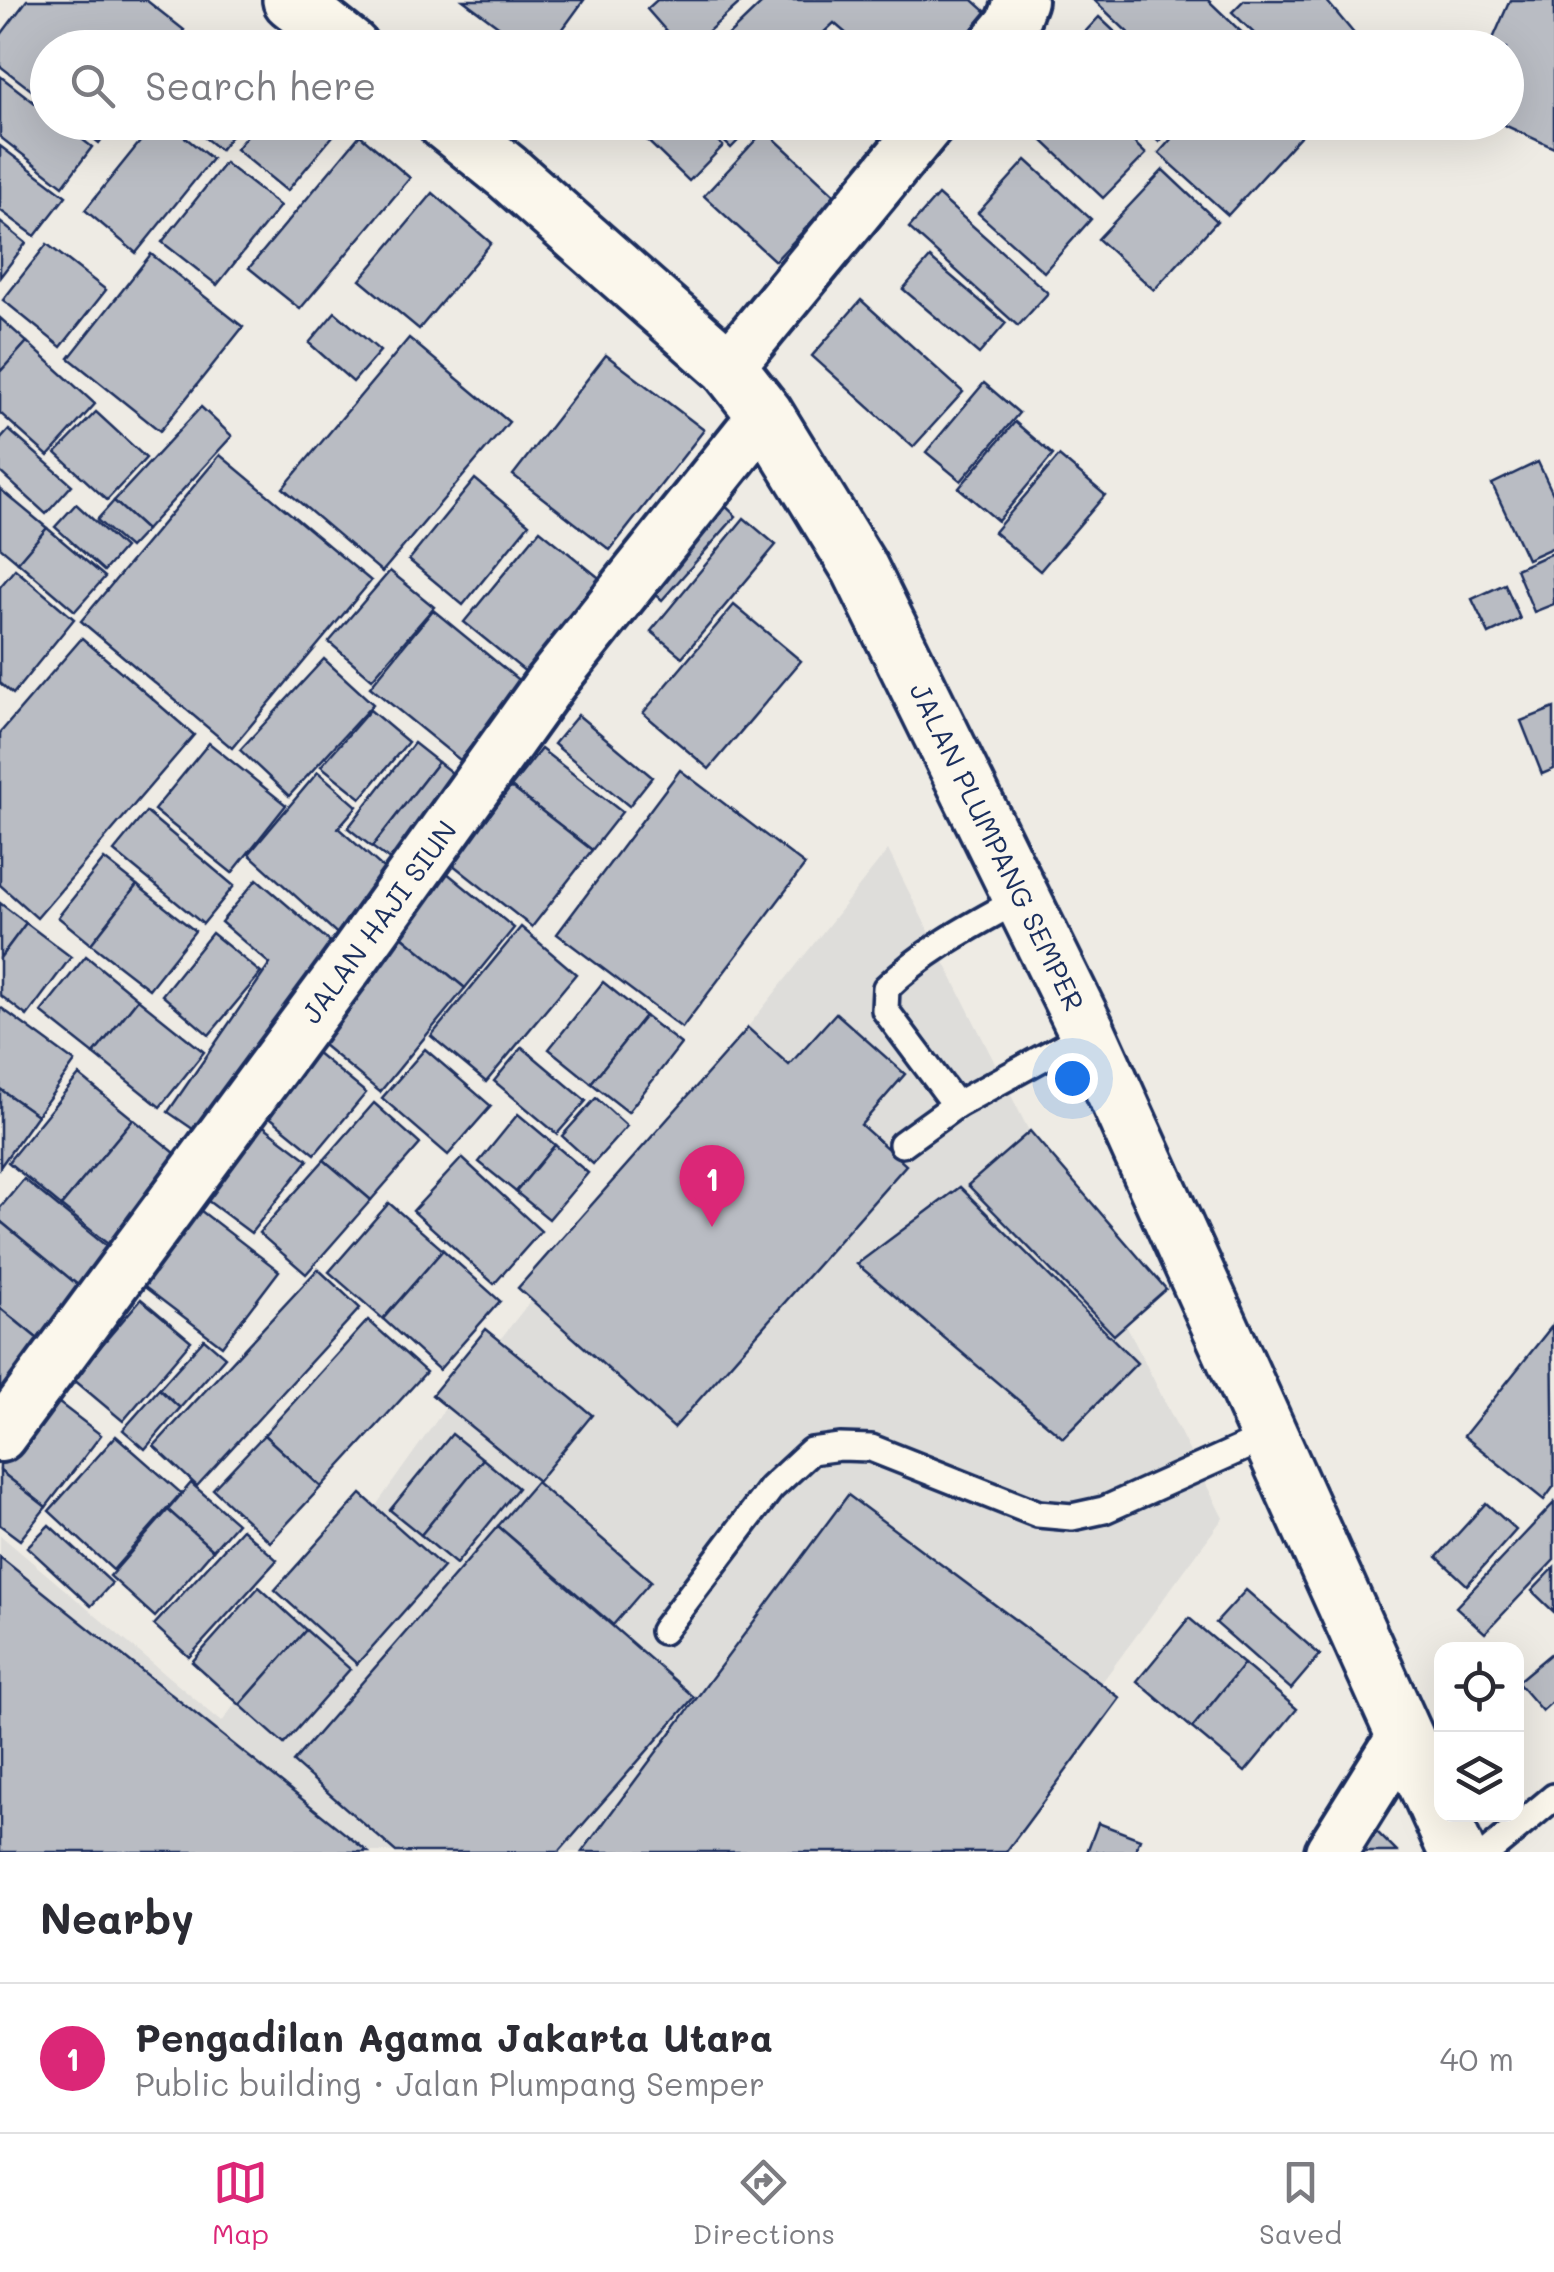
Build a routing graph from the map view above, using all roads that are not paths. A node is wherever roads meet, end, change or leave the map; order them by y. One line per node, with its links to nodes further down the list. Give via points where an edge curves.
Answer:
1 (291, 0): 3 (main road)
2 (1022, 0): 4 (street)
3 (328, 30)
4 (1007, 30)
5 (467, 140): 7 (main road, JALAN PLUMPANG SEMPER)
6 (915, 140): 7 (street)
7 (728, 367): 8 (main road, JALAN PLUMPANG SEMPER)
8 (765, 414): 9 (main road, JALAN PLUMPANG SEMPER, via 860,568); 13 (street, JALAN HAJI SIUN, via 550,682)
9 (1022, 898): 10 (main road, JALAN PLUMPANG SEMPER); 11 (lane, via 931,948 886,988 884,1010)
10 (1088, 1033): 11 (lane); 14 (main road, JALAN PLUMPANG SEMPER)
11 (956, 1105): 12 (lane)
12 (902, 1144)
13 (0, 1436)
14 (1268, 1436): 15 (lane, via 1104,1510 1072,1517 1038,1514 871,1448 811,1451 771,1488); 16 (main road, JALAN PLUMPANG SEMPER)
15 (663, 1631)
16 (1404, 1735): 18 (street); 19 (main road, JALAN PLUMPANG SEMPER)
17 (1554, 1797): 20 (lane)
18 (1331, 1852)
19 (1458, 1852)
20 (1488, 1852)

